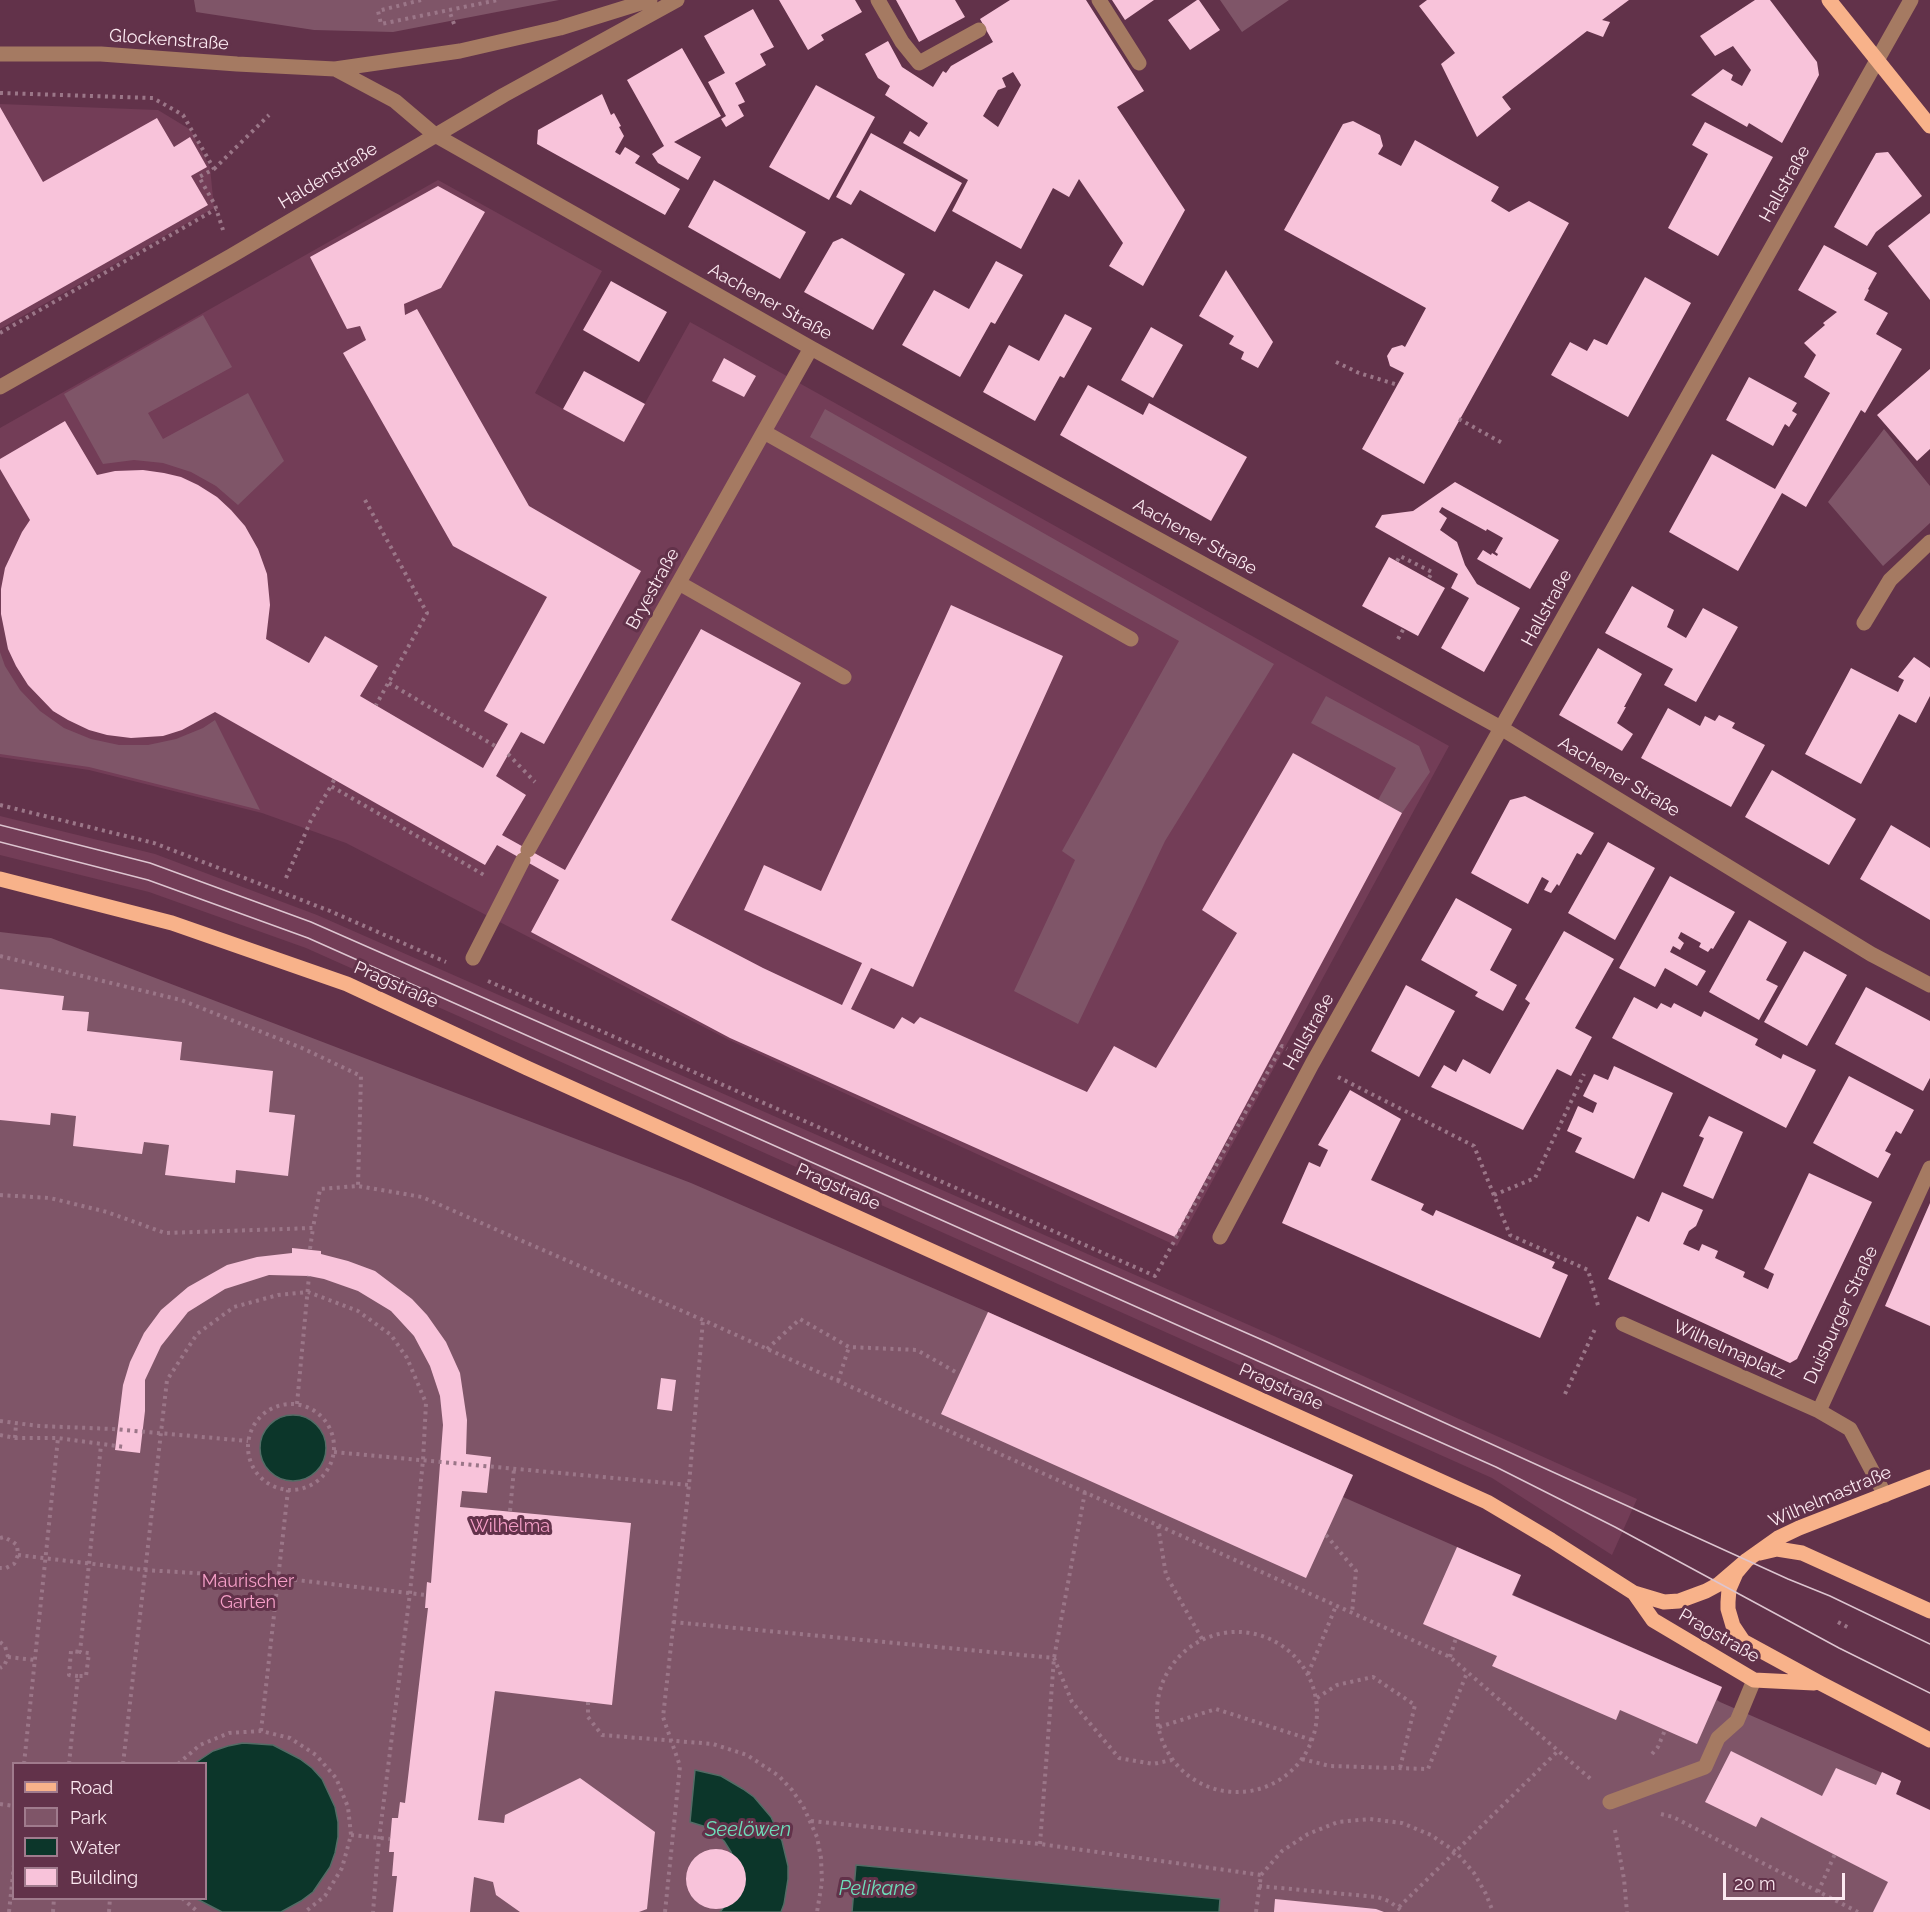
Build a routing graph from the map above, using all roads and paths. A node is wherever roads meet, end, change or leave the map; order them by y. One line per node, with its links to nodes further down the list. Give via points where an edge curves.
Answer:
1 (420, 0): 9 (path, via 378,11 381,24)
2 (498, 0): 9 (path)
3 (651, 0): 15 (street, Glockenstraße, via 560,28 460,51)
4 (677, 0): 19 (street, Haldenstraße)
5 (878, 0): 11 (street, via 919,63)
6 (1099, 0): 14 (street)
7 (1829, 0): 13 (main road)
8 (1911, 0): 13 (street, Hallstraße)
9 (450, 10): 10 (path)
10 (454, 24)
11 (979, 30)
12 (0, 54): 15 (street, Glockenstraße, via 101,54)
13 (1876, 61): 18 (main road); 41 (street, Hallstraße)
14 (1140, 63)
15 (335, 69): 19 (street, Glockenstraße, via 395,101)
16 (0, 93): 20 (path, via 153,98 183,115)
17 (269, 115): 20 (path)
18 (1930, 126)
19 (435, 135): 22 (street, Haldenstraße); 24 (street, Aachener Straße)
20 (214, 169): 21 (path, via 199,177)
21 (216, 209): 22 (path); 23 (path)
22 (231, 256): 27 (street, Haldenstraße)
23 (0, 333)
24 (812, 348): 29 (street, Bryestraße); 41 (street, Aachener Straße)
25 (1336, 362): 26 (path)
26 (1398, 385)
27 (0, 387)
28 (1459, 419): 30 (path)
29 (764, 432): 35 (street, Bryestraße); 37 (street)
30 (1504, 444)
31 (365, 500): 39 (path, via 428,613)
32 (1930, 542): 36 (street, via 1890,580)
33 (1397, 561): 34 (path, via 1400,556 1432,572)
34 (1429, 578)
35 (679, 583): 38 (street); 48 (street, Bryestraße)
36 (1864, 623)
37 (1131, 639)
38 (844, 677)
39 (389, 683): 40 (path); 42 (path)
40 (376, 705)
41 (1501, 728): 53 (street, Aachener Straße, via 1871,954); 54 (street, Hallstraße)
42 (495, 746)
43 (334, 780): 44 (path)
44 (332, 786): 46 (path, via 311,820); 48 (path)
45 (0, 806): 51 (path, via 154,843 330,911)
46 (286, 878)
47 (0, 879): 104 (main road, Pragstraße, via 172,923 347,984 1487,1502)
48 (507, 889): 50 (street, Bryestraße)
49 (0, 957): 57 (path, via 181,1000 361,1076)
50 (473, 957)
51 (450, 964)
52 (482, 978): 54 (path, via 1155,1276 1282,1046)
53 (1930, 985)
54 (1312, 1064): 59 (path, via 1474,1146); 61 (street, Hallstraße)
55 (1584, 1074): 59 (path, via 1535,1178)
56 (1930, 1168): 74 (street, Duisburger Straße)
57 (358, 1186): 60 (path, via 320,1189); 66 (path, via 422,1197)
58 (0, 1195): 60 (path, via 50,1198 107,1212 165,1233)
59 (1494, 1195): 65 (path, via 1510,1234 1587,1270)
60 (313, 1228): 62 (path)
61 (1221, 1237)
62 (310, 1249)
63 (309, 1276): 64 (path)
64 (308, 1292): 73 (path); 78 (path, via 278,1295 234,1307 197,1334 166,1380); 85 (path, via 358,1311 391,1335 407,1358 426,1403)
65 (1601, 1315): 67 (path); 72 (path)
66 (704, 1320): 69 (path); 88 (path)
67 (1623, 1324): 74 (street, Wilhelmaplatz)
68 (849, 1347): 69 (path, via 800,1319); 70 (path, via 917,1350); 71 (path)
69 (767, 1349): 71 (path)
70 (959, 1374)
71 (837, 1381): 90 (path)
72 (1565, 1394)
73 (297, 1404): 81 (path, via 271,1409 260,1417); 84 (path, via 325,1420 333,1435)
74 (1819, 1411): 91 (street, Duisburger Straße, via 1850,1429)
75 (0, 1421): 76 (path)
76 (16, 1423): 78 (path); 79 (path)
77 (0, 1434): 79 (path)
78 (161, 1434): 81 (path); 101 (path)
79 (15, 1438): 80 (path)
80 (58, 1438): 82 (path); 97 (path)
81 (248, 1441): 89 (path, via 251,1464 257,1474 276,1488)
82 (101, 1445): 83 (path); 99 (path)
83 (124, 1447)
84 (334, 1452): 85 (path); 89 (path, via 331,1465 314,1484)
85 (423, 1460): 86 (path); 103 (path)
86 (514, 1468): 88 (path); 92 (path)
87 (1930, 1477): 91 (main road, Wilhelmastraße)
88 (689, 1485): 109 (path)
89 (288, 1490): 102 (path)
90 (1085, 1492): 93 (path); 118 (path)
91 (1885, 1494): 98 (main road, Wilhelmastraße, via 1799,1528)
92 (510, 1511)
93 (1158, 1526): 106 (path); 113 (path, via 1166,1575)
94 (1326, 1535): 108 (path, via 1356,1571)
95 (0, 1538): 96 (path, via 13,1542)
96 (18, 1555): 97 (path); 100 (path, via 15,1564)
97 (46, 1558): 99 (path); 119 (path)
98 (1750, 1558): 104 (main road, Pragstraße, via 1719,1584 1679,1601 1664,1602); 107 (main road, via 1777,1550 1802,1553); 125 (main road, Wilhelmastraße, via 1729,1588 1728,1610 1733,1626 1743,1641)
99 (90, 1564): 101 (path); 115 (path)
100 (0, 1568)
101 (144, 1570): 102 (path); 138 (path)
102 (279, 1578): 103 (path); 129 (path)
103 (410, 1593): 105 (path); 144 (path)
104 (1634, 1593): 124 (main road, Pragstraße, via 1653,1620)
105 (426, 1595)
106 (1336, 1606): 108 (path); 122 (path)
107 (1930, 1611)
108 (1352, 1613): 117 (path)
109 (672, 1622): 118 (path); 130 (path, via 663,1717)
110 (1838, 1622): 111 (path)
111 (1851, 1629)
112 (1456, 1638): 117 (path)
113 (1202, 1639): 122 (path, via 1226,1632 1251,1633 1274,1641 1294,1655); 128 (path, via 1168,1671 1158,1693)
114 (0, 1642): 116 (path)
115 (80, 1652): 123 (path, via 88,1653 86,1676); 123 (path, via 71,1651 69,1675)
116 (8, 1657): 119 (path); 120 (path)
117 (1450, 1657): 121 (path)
118 (1054, 1658): 135 (path, via 1072,1702 1119,1758 1153,1764); 146 (path)
119 (35, 1660): 136 (path)
120 (0, 1668)
121 (1467, 1673): 133 (path); 140 (path, via 1428,1769)
122 (1308, 1675): 126 (path)
123 (78, 1676): 137 (path)
124 (1754, 1680): 125 (main road, Pragstraße); 141 (street, via 1737,1720 1718,1738 1705,1767)
125 (1820, 1683): 132 (main road, Pragstraße)
126 (1316, 1698): 131 (path); 140 (path, via 1337,1685 1373,1677 1415,1706)
127 (588, 1702): 130 (path, via 588,1717 602,1735)
128 (1159, 1727): 131 (path, via 1216,1709); 135 (path)
129 (261, 1731): 139 (path, via 229,1733 200,1745); 143 (path, via 290,1738 316,1755 336,1778 348,1807)
130 (671, 1740): 142 (path, via 714,1744 763,1764 785,1783); 159 (path, via 680,1766)
131 (1313, 1740): 134 (path)
132 (1930, 1740)
133 (1558, 1751): 141 (path); 147 (path)
134 (1302, 1759): 135 (path, via 1284,1778 1262,1789 1237,1792 1213,1789 1190,1778); 140 (path, via 1330,1766)
135 (1172, 1760)
136 (24, 1762)
137 (69, 1762)
138 (123, 1762)
139 (180, 1762)
140 (1400, 1768)
141 (1610, 1802): 152 (path, via 1672,1817); 164 (path)
142 (811, 1821): 146 (path); 160 (path, via 821,1858)
143 (351, 1835): 144 (path); 157 (path, via 342,1868 325,1896)
144 (379, 1839): 145 (path); 158 (path)
145 (390, 1839)
146 (1040, 1844): 149 (path)
147 (1456, 1852): 149 (path, via 1431,1835 1402,1823 1370,1819 1338,1822 1308,1834 1282,1851); 154 (path); 163 (path, via 1474,1873)
148 (1835, 1854): 152 (path)
149 (1261, 1875): 151 (path)
150 (12, 1884): 155 (path)
151 (1259, 1886): 154 (path, via 1377,1897); 161 (path)
152 (1818, 1892): 165 (path)
153 (183, 1900): 156 (path)
154 (1399, 1907): 162 (path)
155 (9, 1912)
156 (198, 1912)
157 (304, 1912)
158 (373, 1912)
159 (665, 1912)
160 (817, 1912)
161 (1256, 1912)
162 (1403, 1912)
163 (1493, 1912)
164 (1627, 1912)
165 (1857, 1912)

